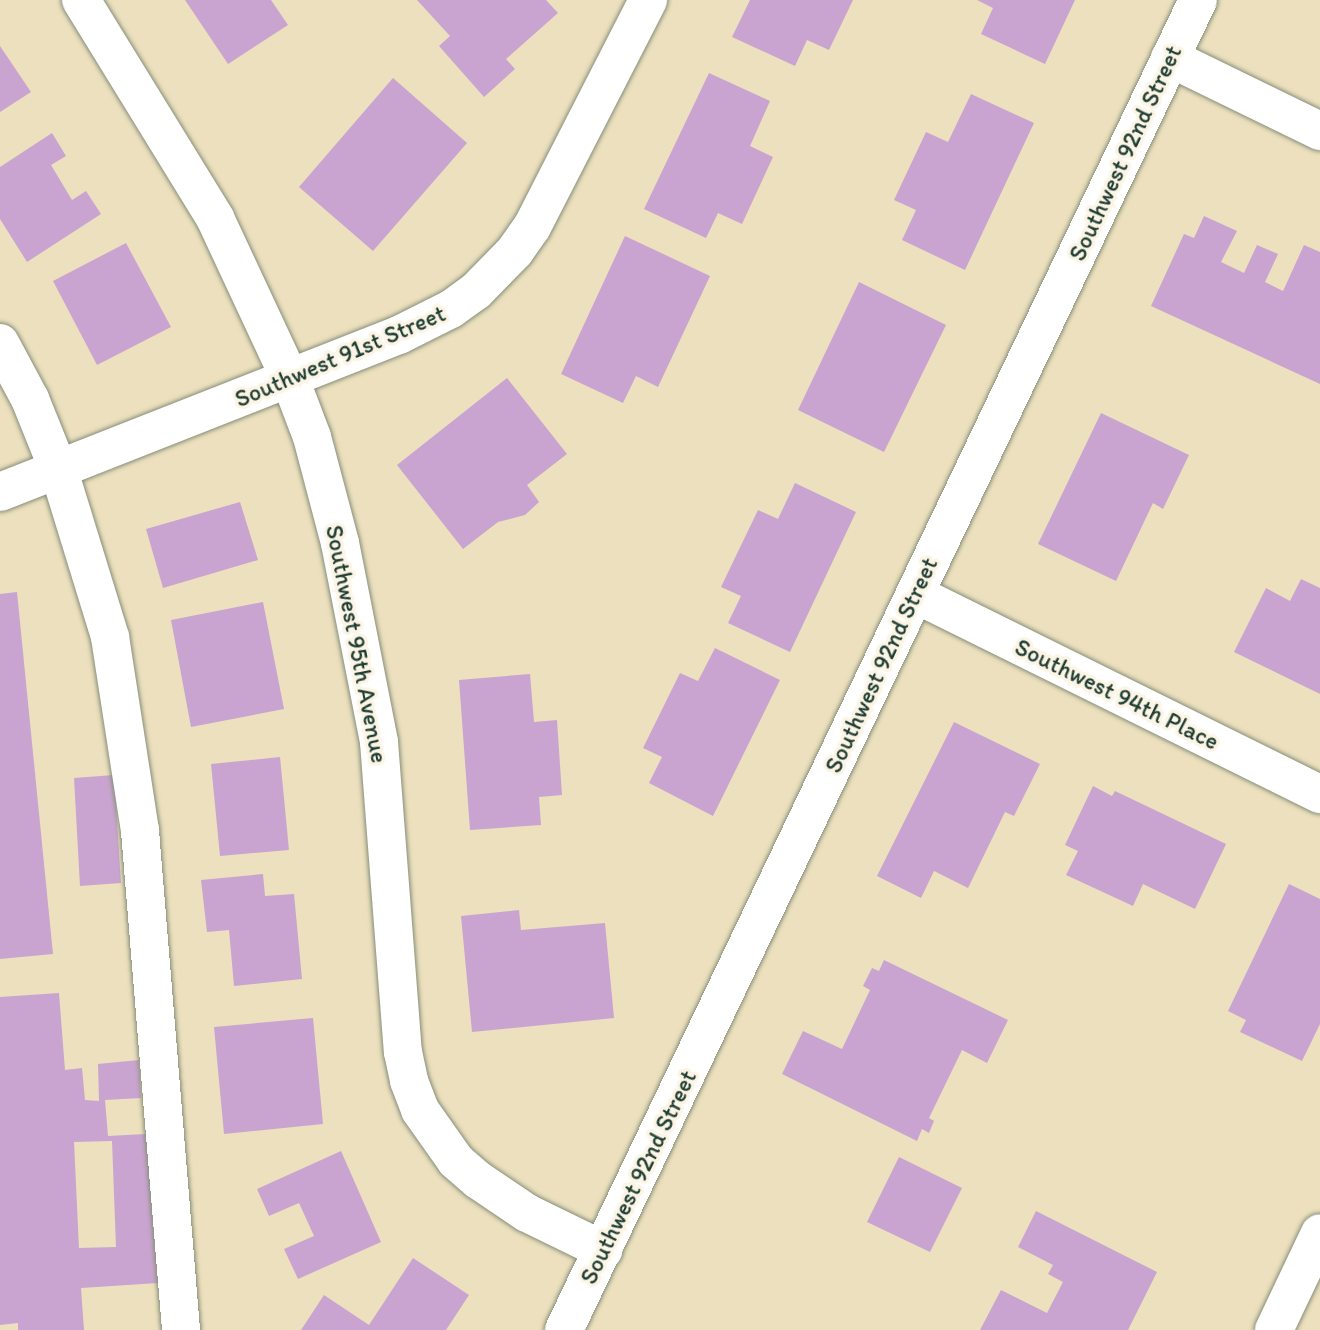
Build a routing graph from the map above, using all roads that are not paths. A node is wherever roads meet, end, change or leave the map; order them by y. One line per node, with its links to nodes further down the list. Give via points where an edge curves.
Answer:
1 (81, 0): 7 (street, Southwest 95th Avenue, via 215,218)
2 (648, 0): 7 (street, Southwest 91st Street, via 532,227 497,271 451,309)
3 (1198, 0): 4 (street, Southwest 92nd Street)
4 (1170, 58): 5 (street); 10 (street, Southwest 92nd Street)
5 (1320, 131)
6 (0, 342): 8 (street, via 30,399)
7 (290, 379): 8 (street, Southwest 91st Street); 13 (street, Southwest 95th Avenue, via 312,437 340,543 379,742 400,1024 409,1081 435,1134 478,1181 518,1208)
8 (59, 471): 9 (street, Southwest 91st Street); 14 (street, via 110,637 130,760 140,831)
9 (0, 492)
10 (915, 593): 11 (street, Southwest 94th Place); 13 (street, Southwest 92nd Street)
11 (1320, 794)
12 (1320, 1233): 16 (street)
13 (603, 1250): 15 (street, Southwest 92nd Street)
14 (181, 1330)
15 (564, 1330)
16 (1274, 1330)

